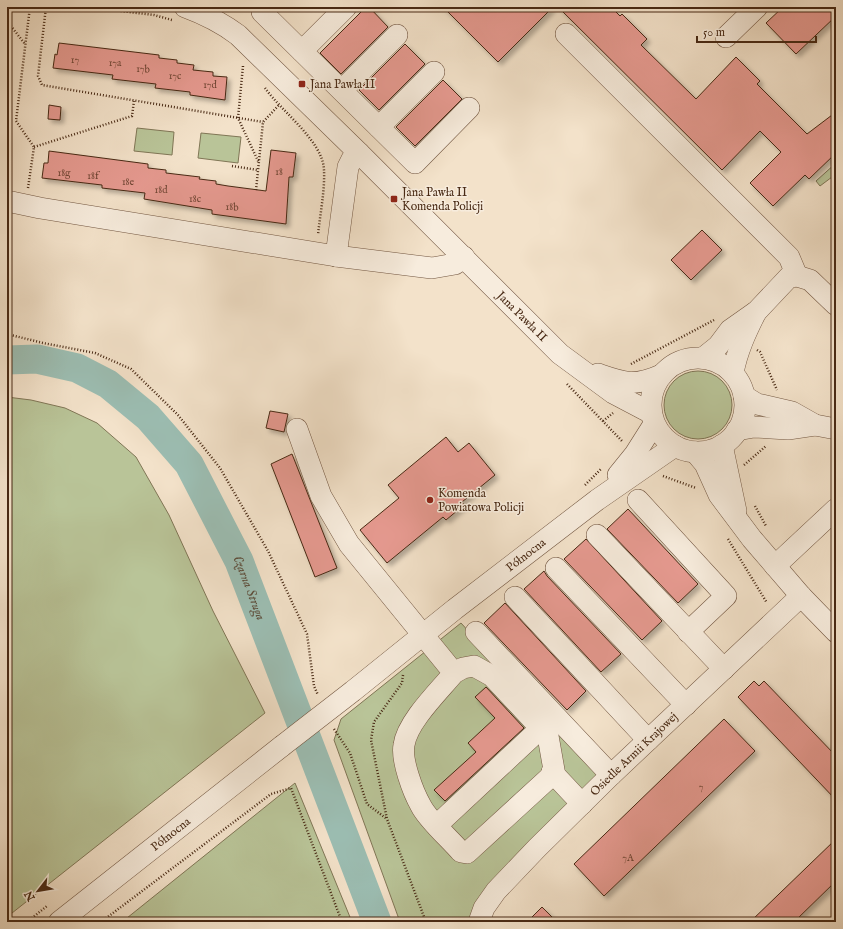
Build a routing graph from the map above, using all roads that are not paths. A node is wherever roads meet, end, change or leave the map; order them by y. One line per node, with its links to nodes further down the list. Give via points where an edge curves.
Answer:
1 (346, 7): 9 (street)
2 (757, 7): 8 (street)
3 (264, 9): 6 (street); 9 (street)
4 (181, 14): 6 (street, Jana Pawła II, via 201,12)
5 (566, 34): 18 (street, via 789,257)
6 (238, 35): 14 (street, Jana Pawła II)
7 (397, 35): 11 (street)
8 (726, 37)
9 (302, 52): 11 (street)
10 (434, 72): 13 (street)
11 (342, 90): 13 (street)
12 (469, 108): 13 (street, via 415,163)
13 (379, 127)
14 (359, 153): 16 (street, via 348,167); 17 (street, Jana Pawła II)
15 (7, 201): 16 (street)
16 (336, 256): 17 (street, via 432,268 455,264)
17 (464, 257): 22 (street, Jana Pawła II, via 560,354)
18 (797, 276): 19 (street, via 810,280); 20 (street, via 790,277 782,283)
19 (836, 305)
20 (757, 311): 21 (street, via 730,330 718,346); 23 (street, via 740,346)
21 (703, 358): 23 (street, via 714,360); 24 (street, via 687,359 672,364)
22 (578, 367): 24 (street, Jana Pawła II, via 630,383 645,382); 26 (street, Jana Pawła II)
23 (733, 373): 25 (street)
24 (661, 375): 26 (street, via 654,387 651,400)
25 (744, 396): 27 (street, via 757,404 792,412); 30 (street, via 743,420)
26 (653, 418): 32 (street, via 659,433); 34 (street, via 635,454)
27 (815, 425): 29 (street); 30 (street, via 788,429 754,427)
28 (297, 429): 46 (street, via 321,496 345,538)
29 (836, 429)
30 (737, 430): 31 (street)
31 (722, 445): 33 (street); 37 (street)
32 (675, 446): 33 (street); 34 (street)
33 (695, 452): 37 (street, via 705,464 719,495)
34 (597, 500): 46 (street, Północna)
35 (638, 500): 44 (street, via 726,596)
36 (836, 509): 39 (street)
37 (738, 518): 39 (street)
38 (597, 535): 44 (street)
39 (775, 566): 41 (street)
40 (556, 568): 49 (street)
41 (801, 596): 45 (street); 47 (street, Osiedle Armii Krajowej)
42 (515, 597): 51 (street)
43 (476, 632): 53 (street)
44 (688, 632): 47 (street)
45 (836, 632)
46 (422, 635): 48 (street); 56 (street, Północna, bridge)
47 (724, 669): 49 (street, Osiedle Armii Krajowej)
48 (454, 673): 50 (street, via 474,666 492,676); 55 (street, via 422,710 404,745 405,763 421,807)
49 (686, 704): 51 (street, Osiedle Armii Krajowej)
50 (541, 728): 52 (street, via 548,736 554,770); 55 (street)
51 (648, 740): 53 (street, Osiedle Armii Krajowej)
52 (552, 772): 54 (street); 55 (street, via 550,777 467,853 461,852)
53 (611, 775): 54 (street, Osiedle Armii Krajowej)
54 (582, 804): 57 (street, Osiedle Armii Krajowej, via 496,890 484,908)
55 (437, 825)
56 (59, 922)
57 (479, 922)

